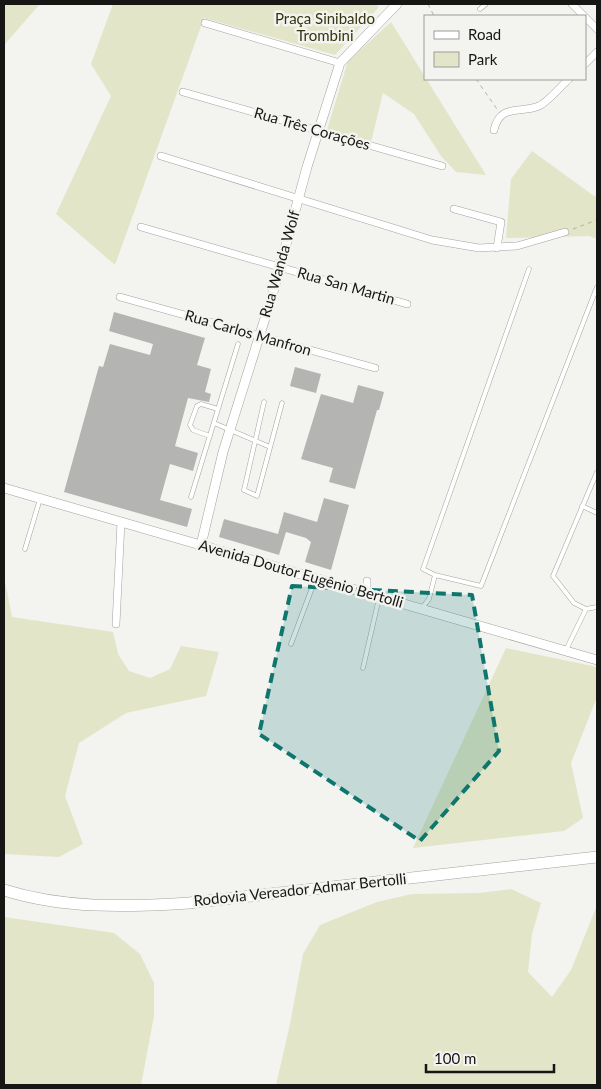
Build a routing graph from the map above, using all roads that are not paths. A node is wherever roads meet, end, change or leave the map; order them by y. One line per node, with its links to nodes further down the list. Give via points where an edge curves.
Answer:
1 (397, 4): 10 (street, Rua Wanda Wolf)
2 (486, 4): 4 (lane)
3 (572, 4): 5 (street)
4 (480, 9)
5 (584, 15)
6 (586, 17): 8 (street)
7 (205, 23): 10 (street)
8 (597, 29)
9 (597, 52): 11 (street)
10 (340, 63): 15 (street, Rua Wanda Wolf)
11 (586, 63)
12 (568, 80): 14 (street, via 540,106 500,115)
13 (183, 92): 15 (street, Rua Três Corações)
14 (494, 130)
15 (319, 132): 17 (street, Rua Três Corações); 18 (street, Rua Wanda Wolf)
16 (161, 156): 18 (street)
17 (442, 166)
18 (299, 200): 22 (street, via 432,240); 23 (street, Rua Wanda Wolf)
19 (454, 209): 22 (street, via 501,222)
20 (141, 227): 23 (street, Rua San Martin)
21 (565, 232): 22 (street, via 517,246)
22 (497, 248)
23 (280, 267): 27 (street, Rua San Martin); 28 (street, Rua Wanda Wolf)
24 (529, 269): 48 (lane, via 423,569)
25 (597, 287): 48 (lane, via 481,586)
26 (120, 297): 28 (street, Rua Carlos Manfron)
27 (407, 304)
28 (260, 336): 30 (street, Rua Carlos Manfron); 35 (street, Rua Wanda Wolf)
29 (238, 344): 33 (lane)
30 (375, 368)
31 (264, 402): 37 (lane)
32 (282, 403): 38 (lane)
33 (218, 409): 34 (lane); 36 (lane, via 201,404 197,406 190,425 193,430)
34 (214, 423): 35 (lane); 36 (lane)
35 (230, 430): 37 (lane); 46 (street, Rua Wanda Wolf)
36 (210, 436): 41 (lane)
37 (254, 441): 38 (lane); 38 (lane, via 244,490 257,496)
38 (270, 447)
39 (597, 472): 43 (lane)
40 (4, 488): 42 (street, Avenida Doutor Eugênio Bertolli)
41 (191, 496)
42 (40, 499): 45 (street, Avenida Doutor Eugênio Bertolli); 47 (lane)
43 (582, 506): 44 (lane); 55 (lane, via 553,576 574,603)
44 (597, 513)
45 (121, 522): 46 (street, Avenida Doutor Eugênio Bertolli); 56 (street)
46 (201, 545): 49 (street, Avenida Doutor Eugênio Bertolli)
47 (25, 549)
48 (435, 575): 54 (lane, via 429,599)
49 (316, 578): 51 (street, Avenida Doutor Eugênio Bertolli); 57 (lane)
50 (367, 581): 51 (street)
51 (367, 592): 52 (street, Avenida Doutor Eugênio Bertolli)
52 (379, 596): 54 (street, Avenida Doutor Eugênio Bertolli); 60 (lane)
53 (597, 607): 55 (lane)
54 (422, 608): 58 (street, Avenida Doutor Eugênio Bertolli)
55 (586, 609): 58 (lane)
56 (116, 624)
57 (291, 644)
58 (566, 650): 59 (street, Avenida Doutor Eugênio Bertolli)
59 (597, 660)
60 (363, 668)
61 (597, 857): 62 (highway, Rodovia Vereador Admar Bertolli, via 143,906 53,901)
62 (4, 890)

